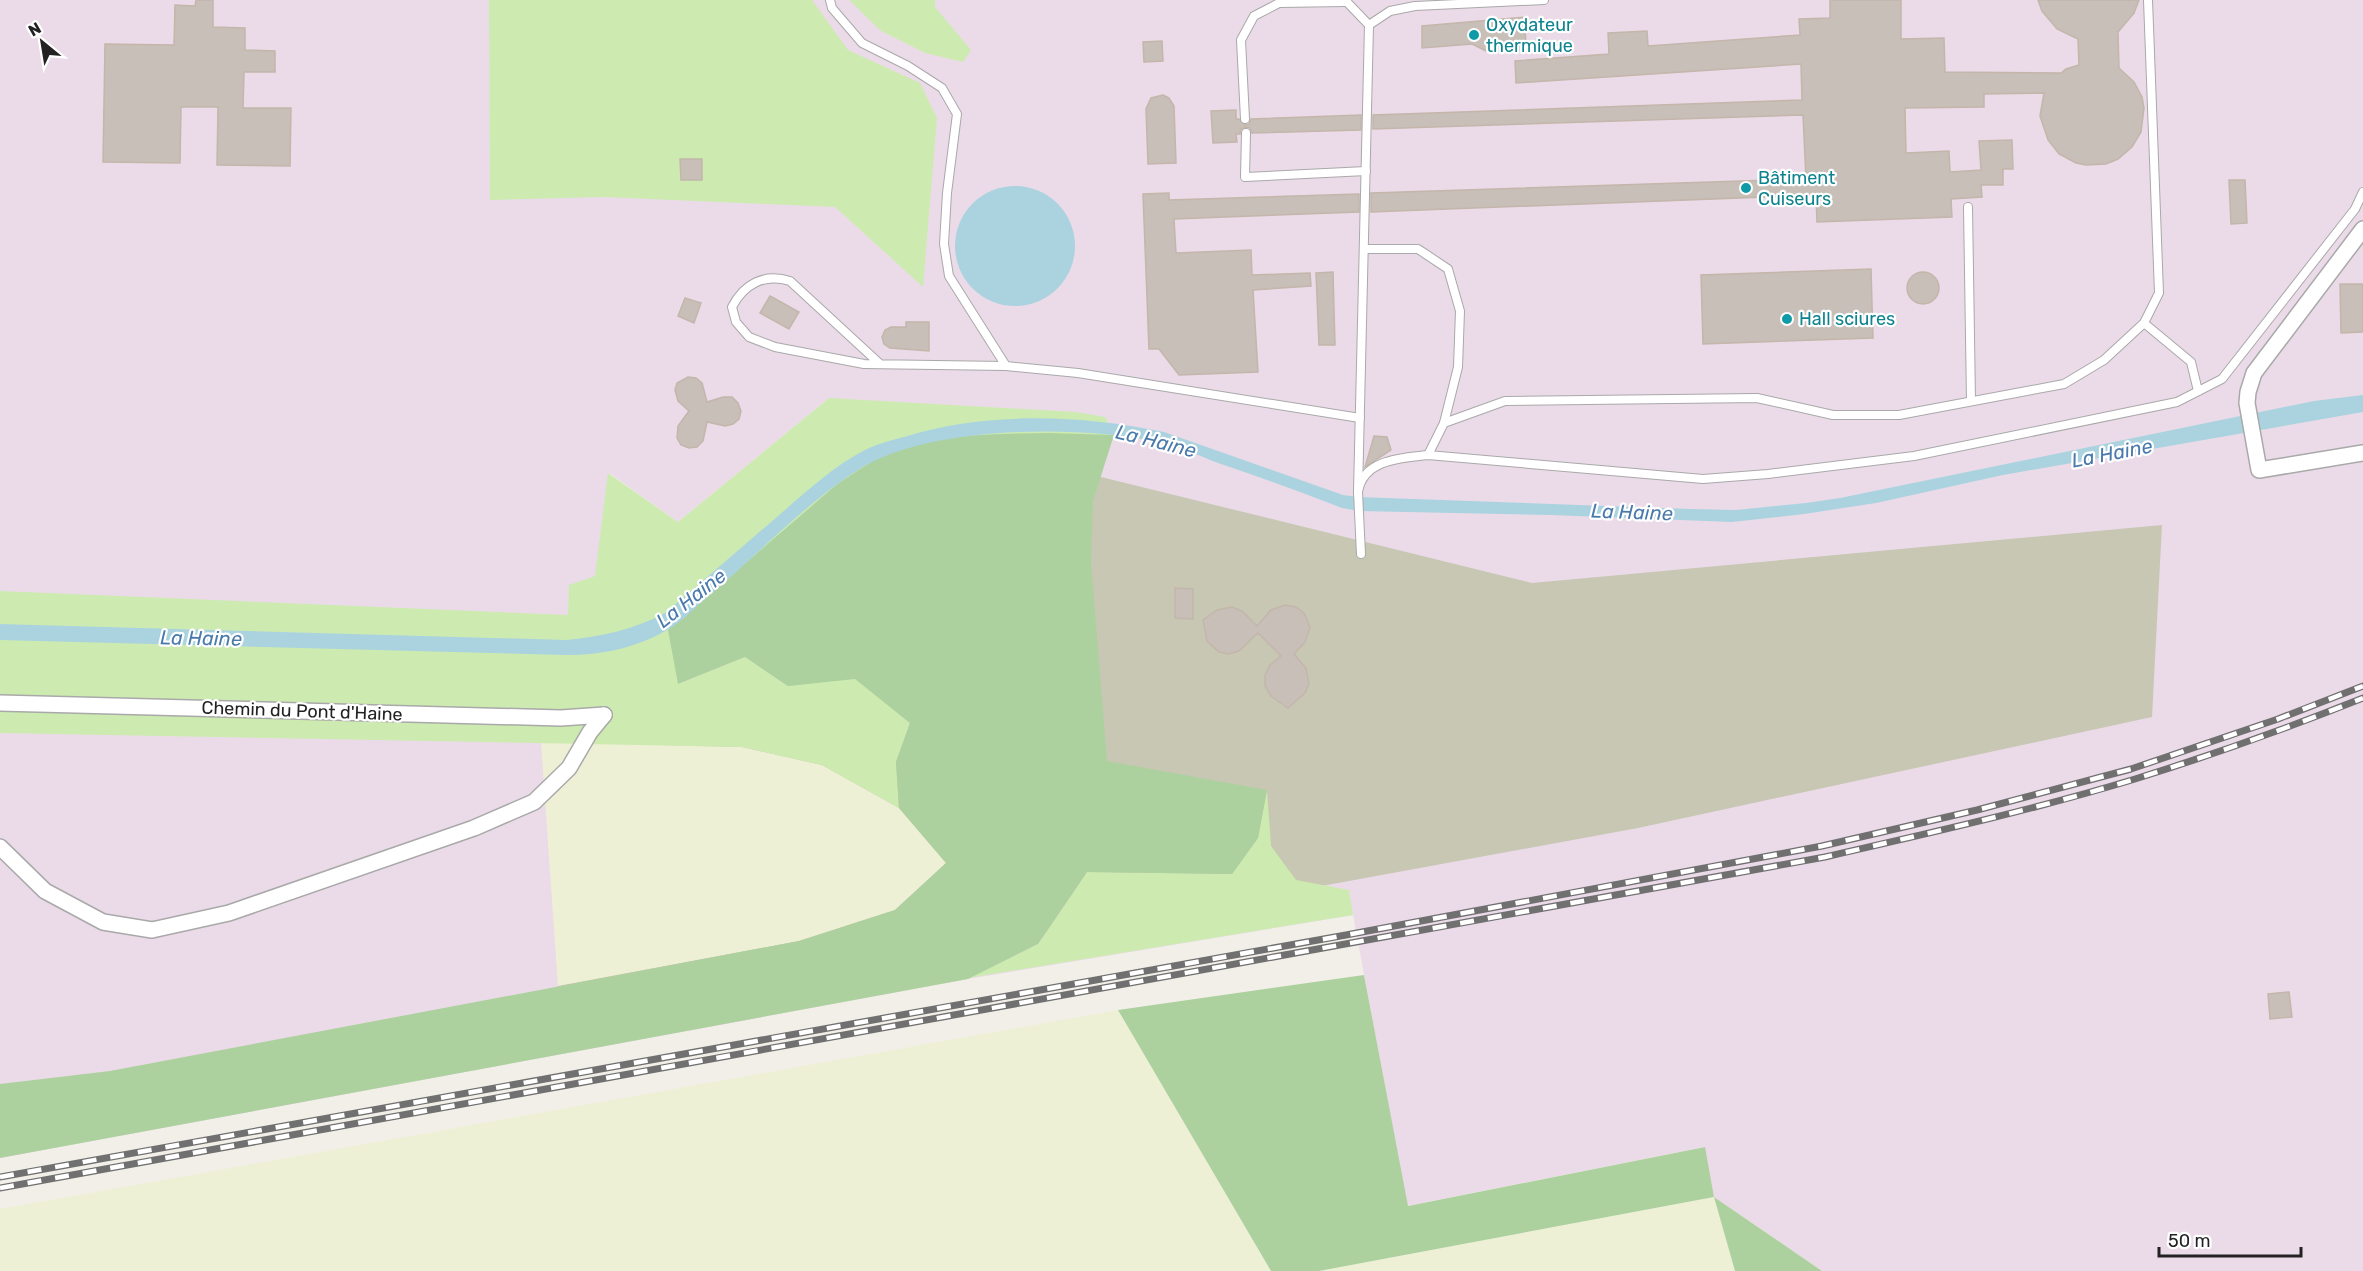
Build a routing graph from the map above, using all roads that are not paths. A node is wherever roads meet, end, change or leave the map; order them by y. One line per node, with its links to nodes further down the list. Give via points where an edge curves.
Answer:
1 (830, 0): 15 (lane, via 832,8 862,43 942,88 957,114 944,244 949,276)
2 (1544, 0): 5 (lane, via 1415,6 1390,11)
3 (2148, 0): 13 (lane, via 2159,293)
4 (1345, 1): 5 (lane); 6 (lane, via 1280,3 1254,16 1241,40)
5 (1369, 25): 8 (lane)
6 (1245, 119)
7 (1246, 133): 8 (lane, via 1245,177)
8 (1366, 171): 12 (lane)
9 (2363, 192): 16 (lane, via 2355,209 2222,379)
10 (1968, 207): 17 (lane)
11 (2363, 230): 20 (street, via 2254,373 2247,403 2259,470)
12 (1364, 249): 18 (lane); 19 (lane, via 1418,249 1448,268 1460,311 1458,367)
13 (2144, 323): 16 (lane, via 2191,362); 17 (lane, via 2104,360 2064,384)
14 (880, 364): 14 (lane, via 775,347 749,337 736,322 732,307 739,293 752,284 767,278 790,281); 15 (lane)
15 (1005, 366): 18 (lane, via 1078,373)
16 (2198, 391): 21 (lane, via 2177,402 1914,456 1768,474 1703,479)
17 (1971, 401): 19 (lane, via 1899,415 1833,415 1757,398 1505,401)
18 (1360, 418): 22 (lane)
19 (1444, 423): 21 (lane)
20 (2363, 453)
21 (1428, 456): 22 (lane, via 1389,460 1369,471)
22 (1358, 492): 23 (lane)
23 (1361, 554)
24 (0, 703): 25 (street, Chemin du Pont d'Haine, via 538,718 604,715 569,768 534,802 474,828 229,914 152,930 103,922 45,891)
25 (0, 847)

